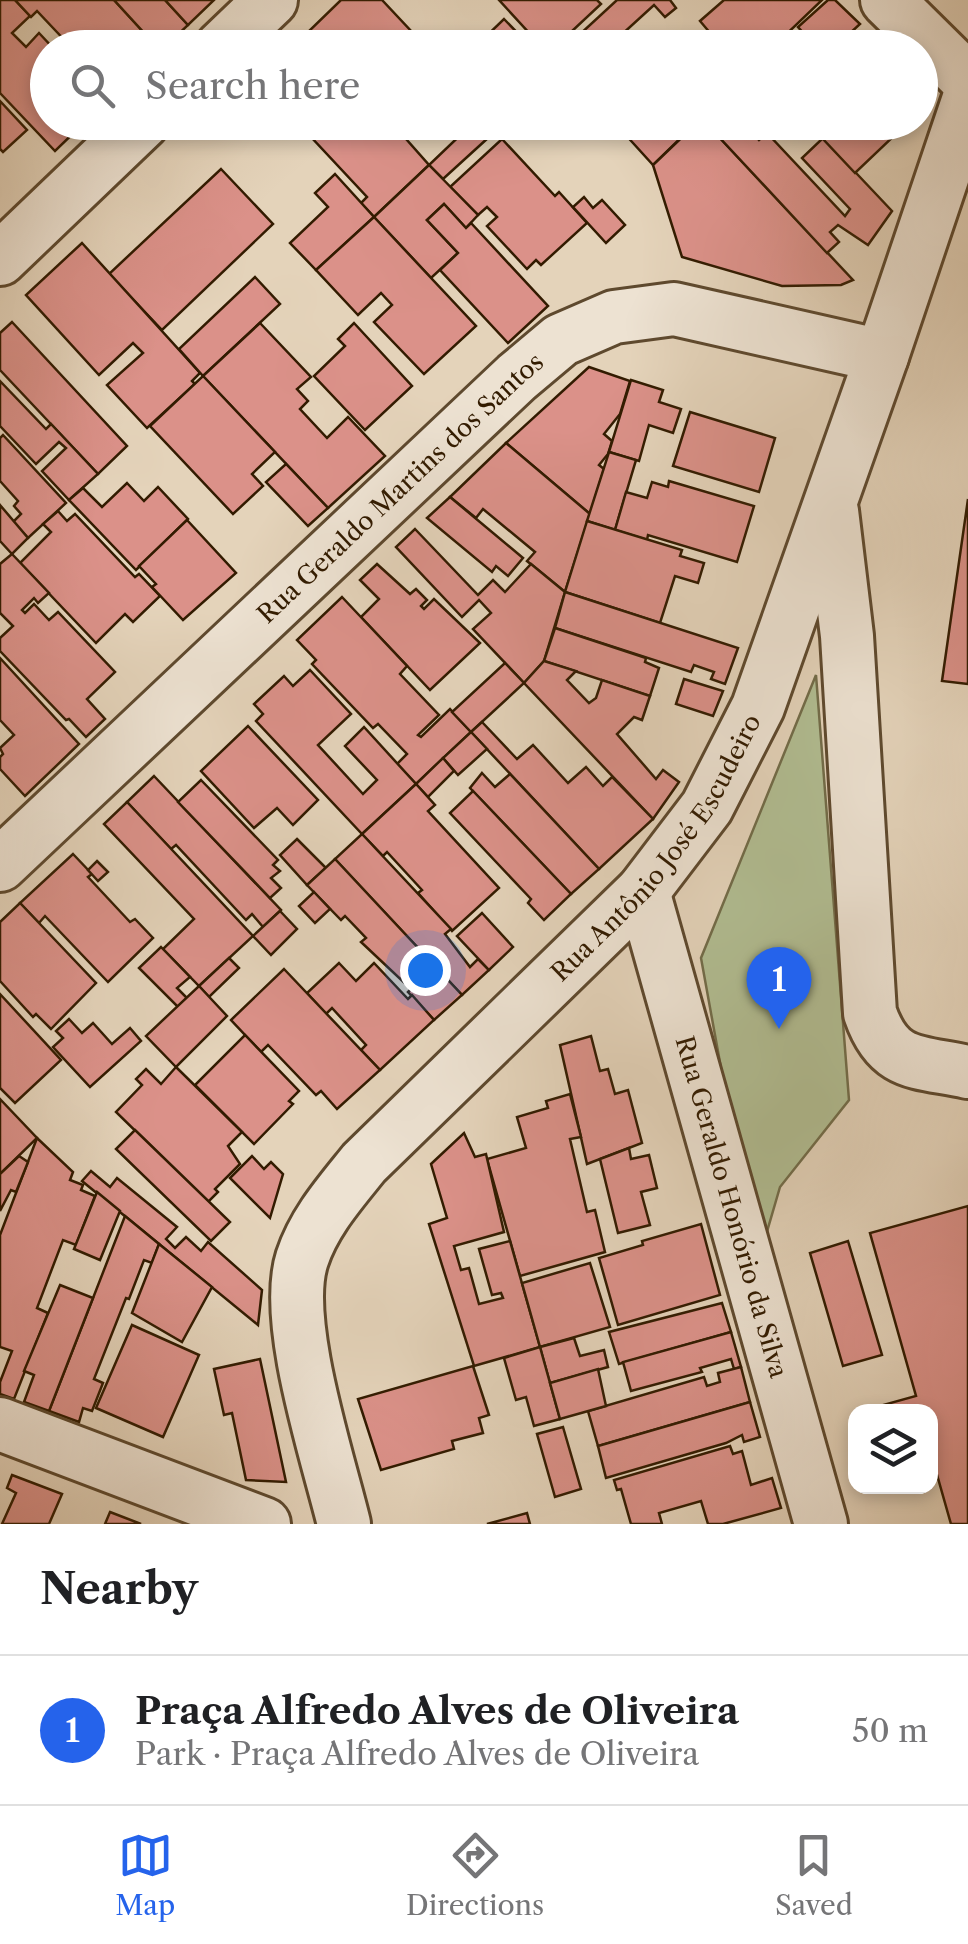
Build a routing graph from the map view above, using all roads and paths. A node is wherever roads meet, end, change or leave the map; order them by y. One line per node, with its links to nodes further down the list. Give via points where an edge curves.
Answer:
1 (271, 0): 3 (street)
2 (887, 0): 4 (street)
3 (240, 30)
4 (917, 30)
5 (938, 50): 6 (street)
6 (968, 80)
7 (968, 101): 10 (street, Rua Antônio José Escudeiro)
8 (124, 140): 9 (street)
9 (0, 258)
10 (882, 356): 11 (street, Rua Antônio José Escudeiro); 12 (street, Rua Geraldo Martins dos Santos, via 674,310 614,317 562,340)
11 (831, 498): 13 (street, Rua Antônio José Escudeiro, via 758,707 733,759 706,807); 14 (street, via 847,636 870,1013 888,1050 901,1058)
12 (0, 864)
13 (642, 891): 17 (street, Rua Antônio José Escudeiro, via 364,1163 324,1212 300,1262 297,1330); 18 (street, Rua Geraldo Honório da Silva)
14 (968, 1072)
15 (0, 1424): 16 (street)
16 (264, 1524)
17 (344, 1524)
18 (822, 1524)

